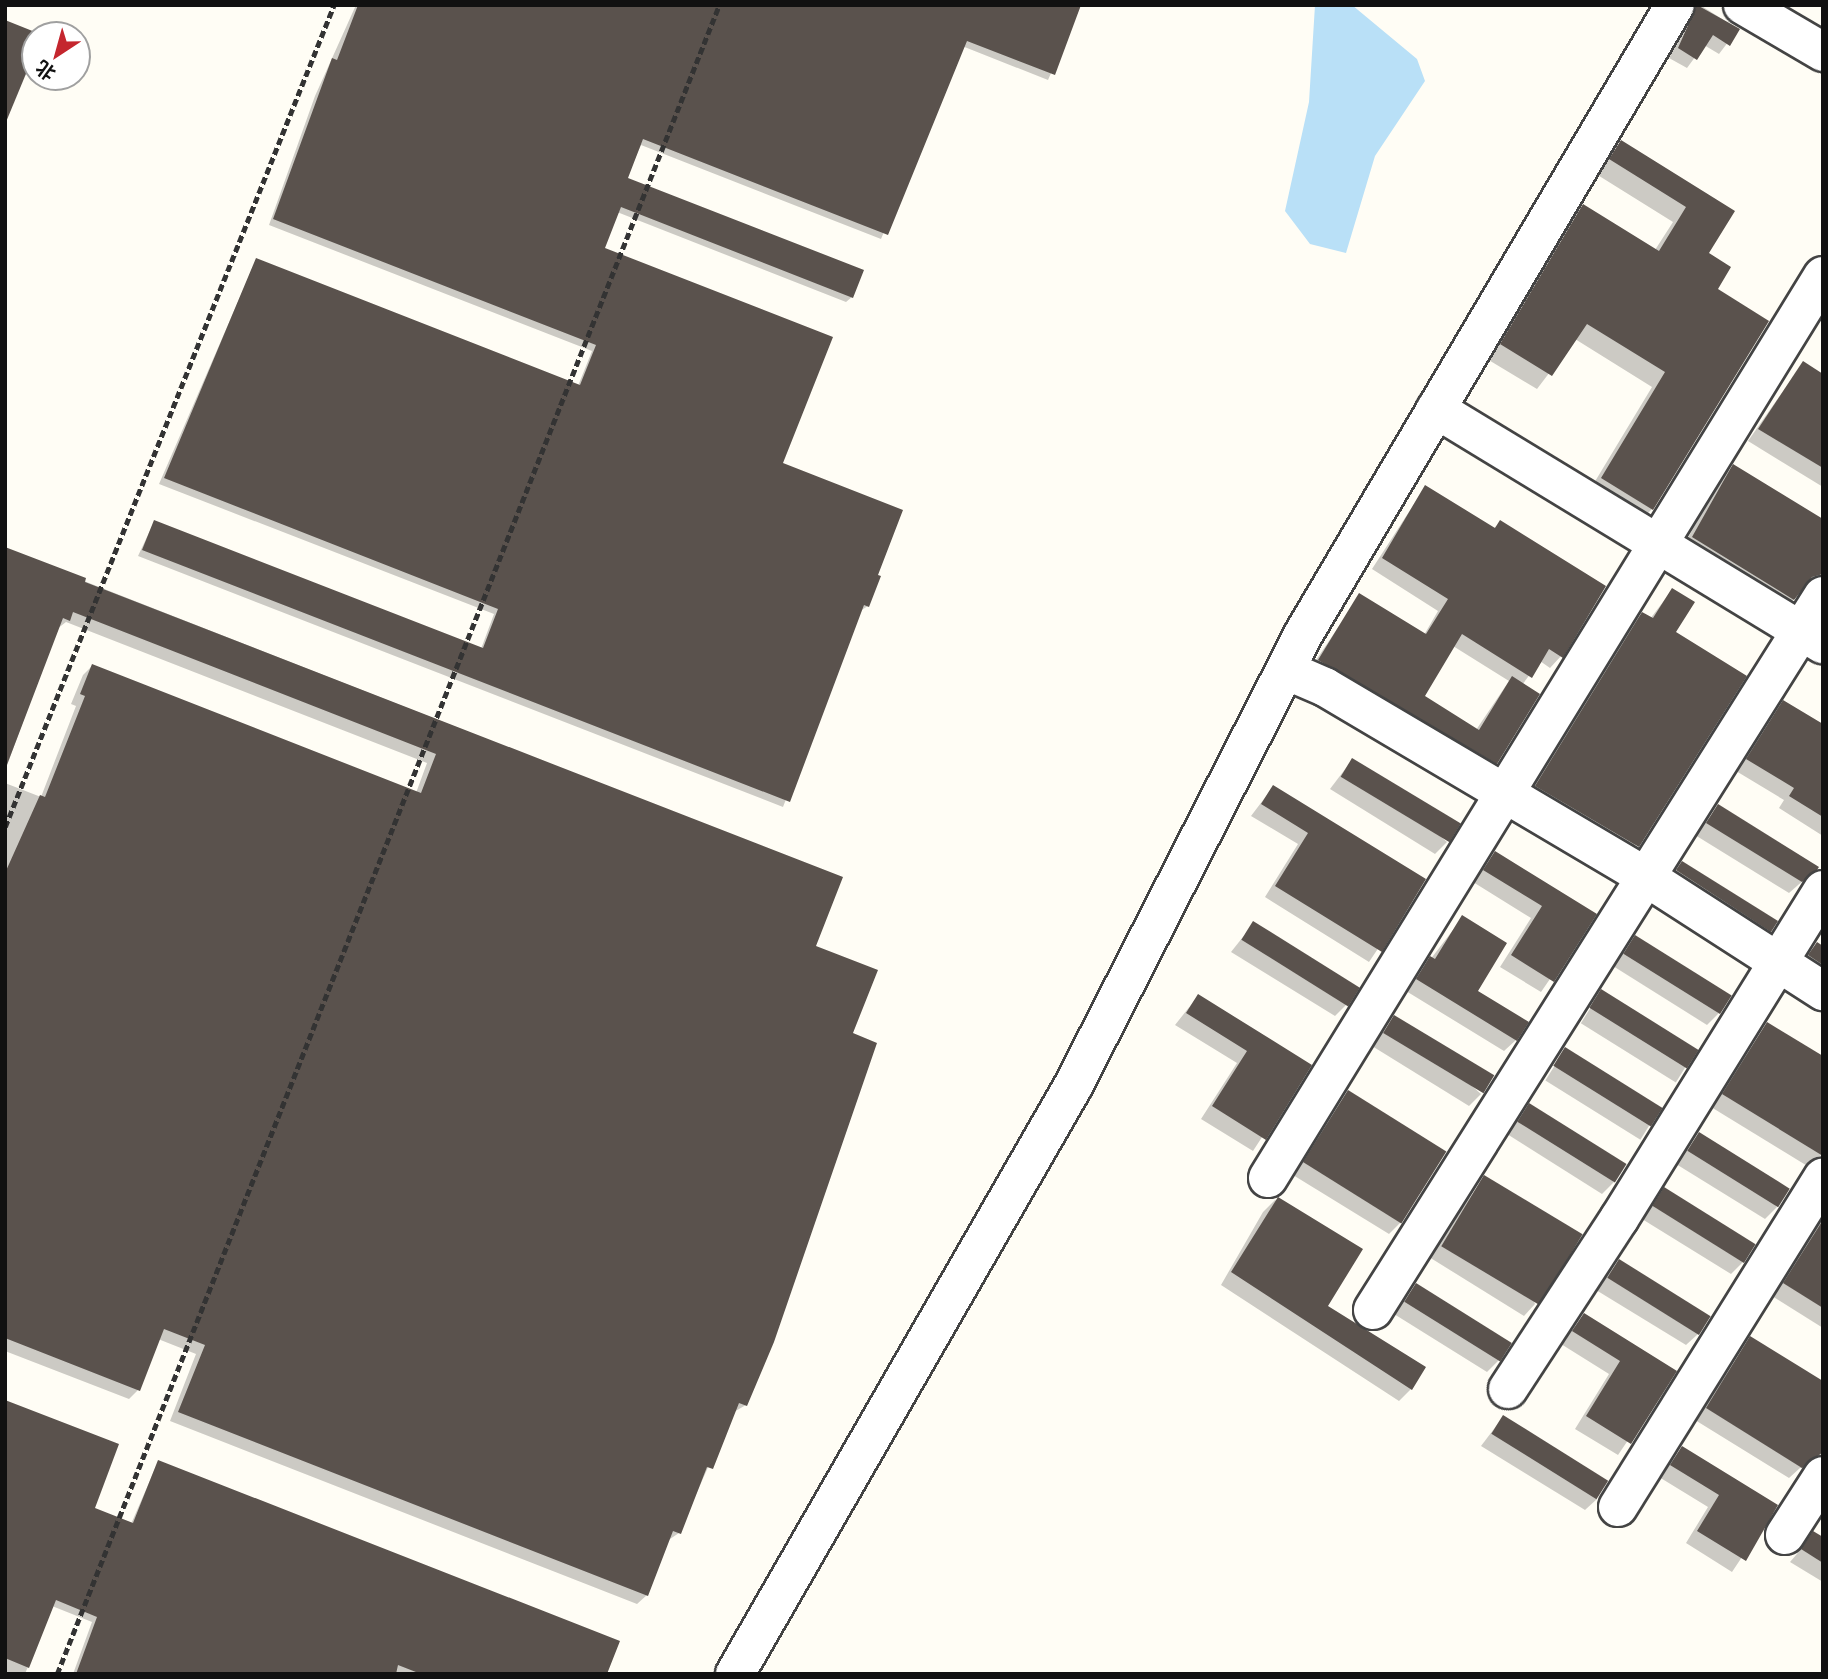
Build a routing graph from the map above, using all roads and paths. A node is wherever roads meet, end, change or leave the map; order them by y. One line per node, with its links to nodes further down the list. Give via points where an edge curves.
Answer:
1 (334, 5): 13 (path)
2 (719, 5): 25 (path)
3 (1675, 5): 7 (street)
4 (1743, 5): 5 (street)
5 (1823, 52)
6 (1823, 276): 8 (street)
7 (1436, 409): 8 (street); 11 (street, via 1304,633)
8 (1658, 543): 10 (street); 12 (street)
9 (1823, 596): 10 (street)
10 (1812, 637): 14 (street)
11 (1288, 671): 12 (street, via 1325,687); 26 (street, via 1072,1088)
12 (1503, 795): 14 (street); 18 (street)
13 (5, 827)
14 (1646, 877): 16 (street); 20 (street)
15 (1823, 890): 16 (street)
16 (1778, 962): 17 (street); 21 (street)
17 (1823, 990)
18 (1268, 1178)
19 (1823, 1178): 23 (street)
20 (1373, 1310)
21 (1508, 1389)
22 (1823, 1476): 24 (street)
23 (1618, 1507)
24 (1785, 1535)
25 (57, 1674)
26 (735, 1674)

